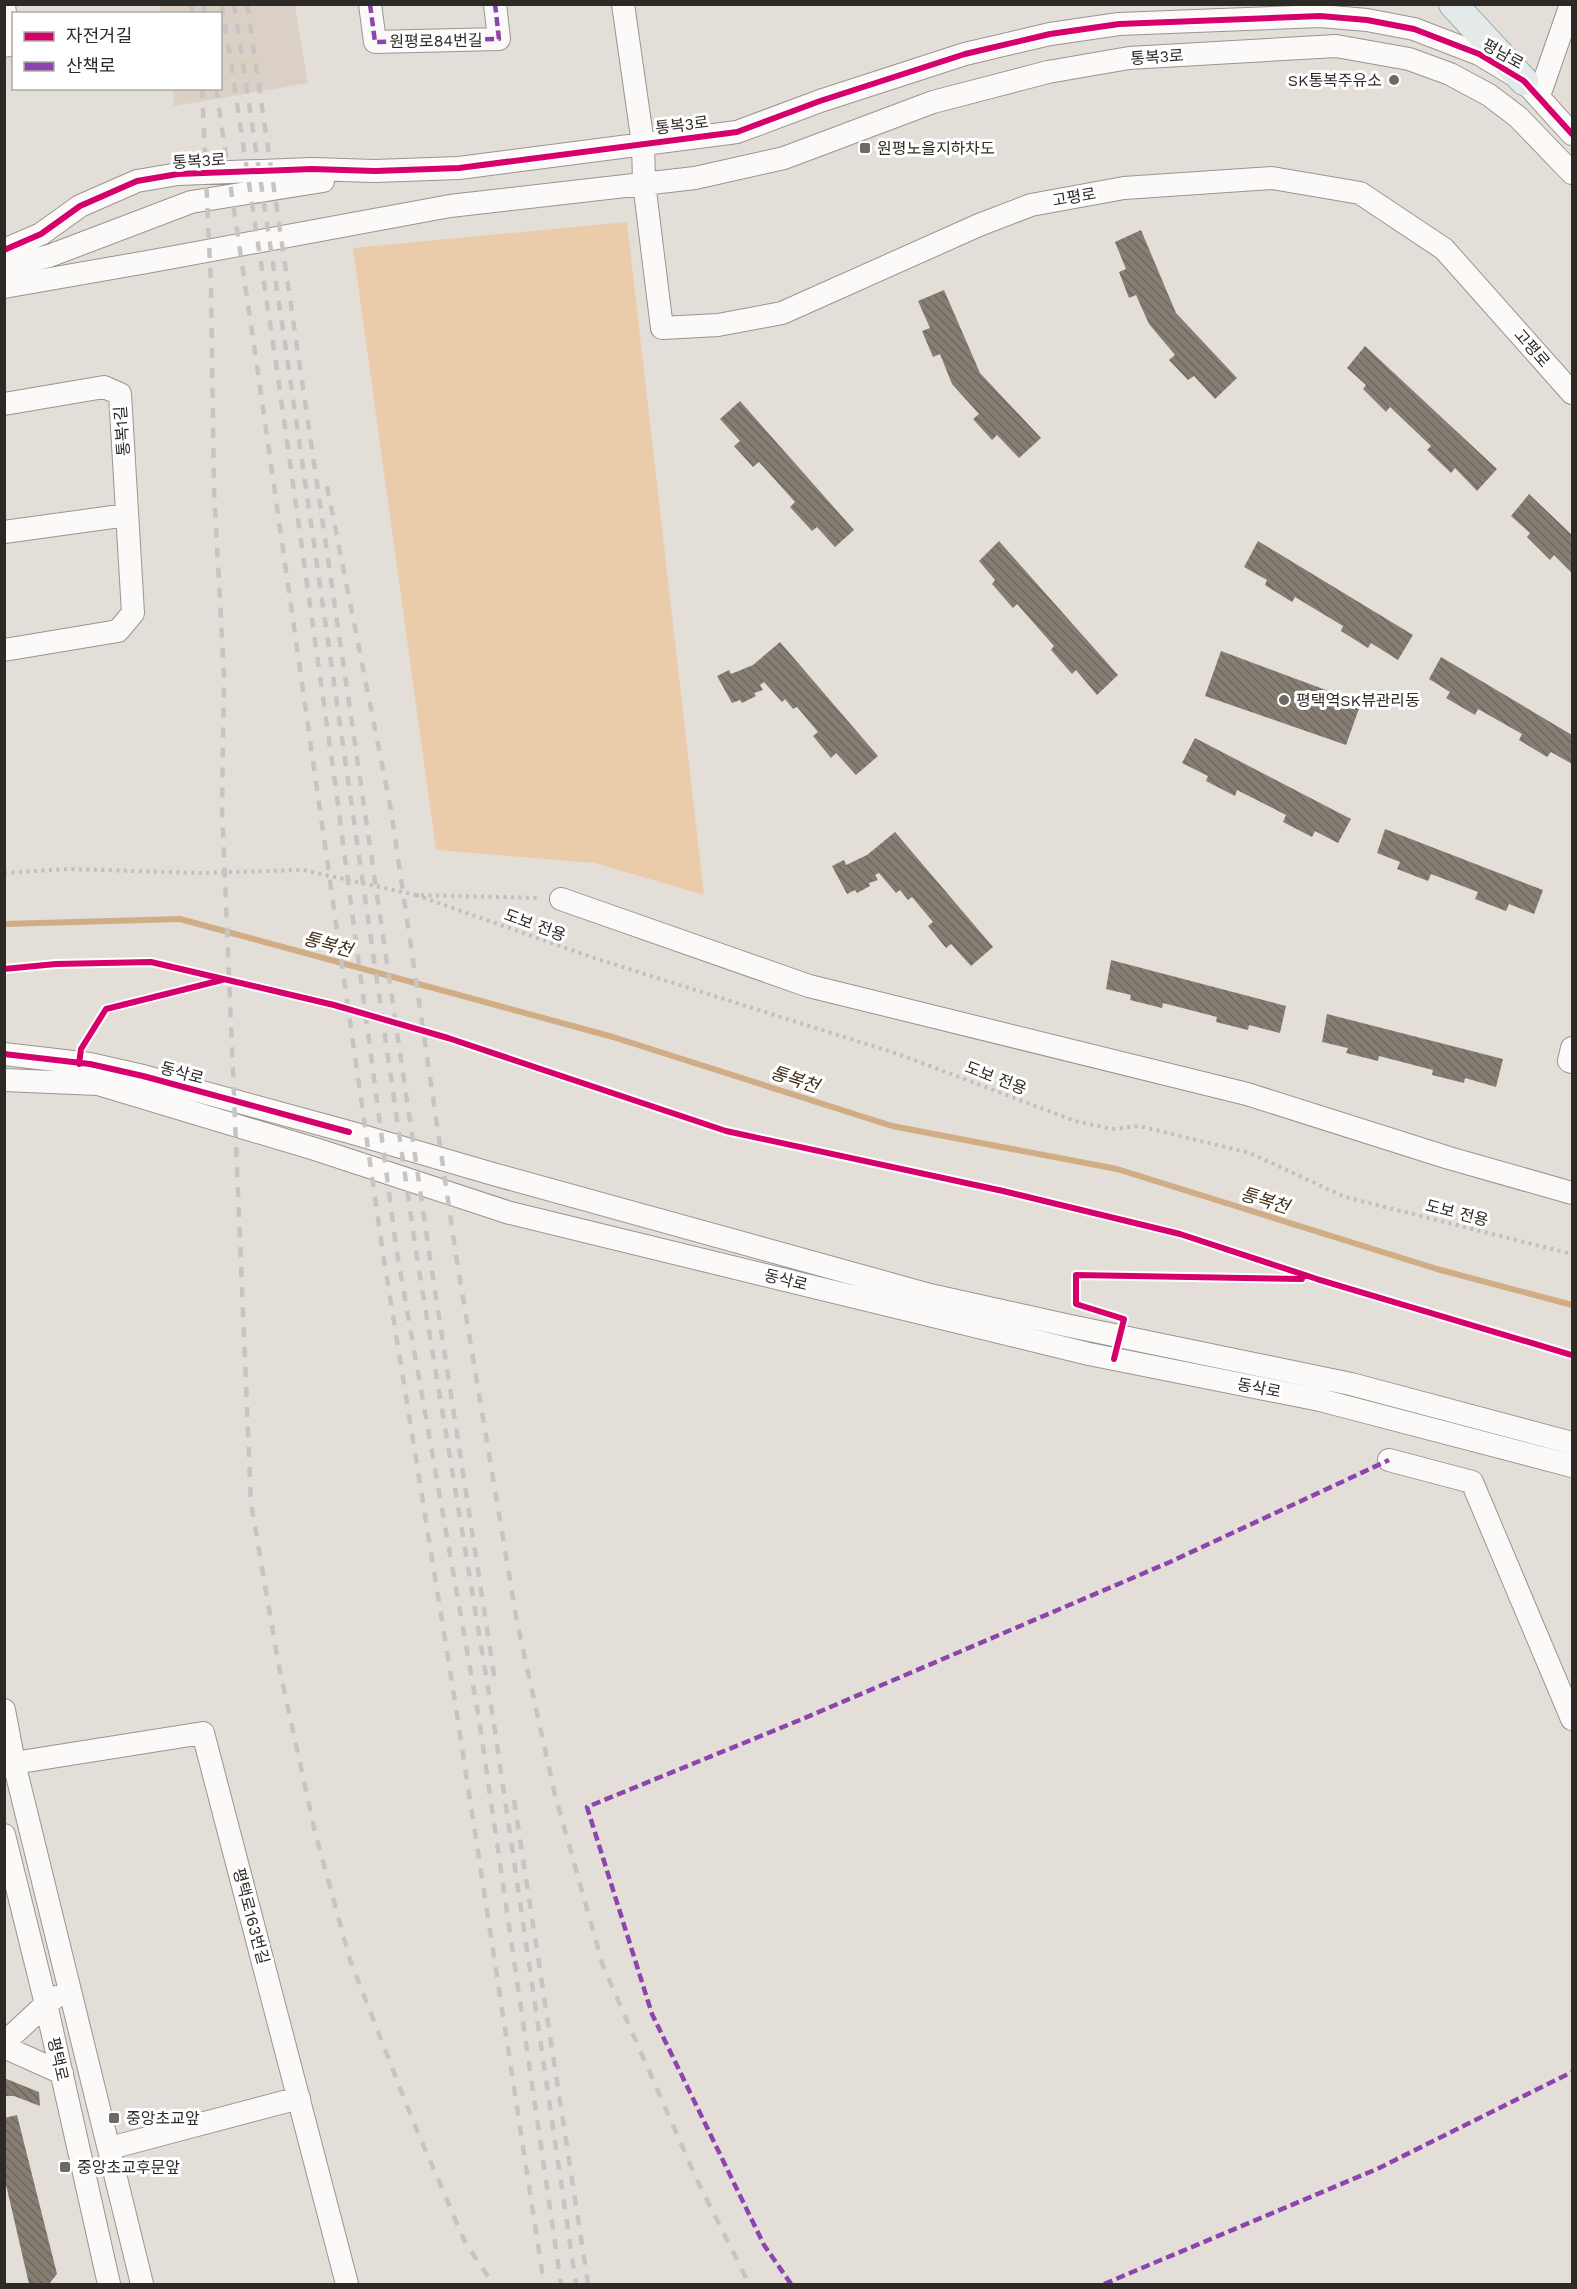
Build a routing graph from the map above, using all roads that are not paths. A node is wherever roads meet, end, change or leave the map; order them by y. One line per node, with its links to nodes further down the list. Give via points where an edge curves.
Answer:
1 (370, 4): 2 (street, 원평로84번길, via 375,42 499,39)
2 (495, 4)
3 (623, 4): 13 (street)
4 (1453, 4): 11 (main road)
5 (1571, 4): 11 (street, 평남로)
6 (4, 6): 9 (street)
7 (1367, 12): 8 (street, 통복3로, via 1320,16); 10 (street); 11 (street, 평남로, via 1479,54)
8 (1115, 14): 13 (street, 통복3로, via 965,54 737,132)
9 (7, 45)
10 (1363, 50): 15 (street, via 1409,59 1450,74 1489,95 1518,117); 16 (street, 통복3로, via 1297,47 1129,58 1048,72 933,102 784,158 695,178)
11 (1532, 88): 12 (street, 평남로)
12 (1572, 134)
13 (643, 144): 14 (street, 통복3로, via 459,168); 16 (street)
14 (375, 171): 17 (street, 통복3로, via 178,174 137,181 80,206 41,234); 18 (street, via 191,202 50,256)
15 (1572, 173)
16 (644, 183): 19 (street, 통복3로, via 450,206); 20 (street, 고평로, via 662,328 718,325 783,313 1030,205 1124,188 1272,178 1360,193 1444,249)
17 (4, 250)
18 (4, 267)
19 (4, 287)
20 (1572, 393)
21 (4, 404): 22 (street, 통복1길, via 104,387 120,394)
22 (127, 515): 23 (street); 24 (street, 통복1길, via 133,613 117,631)
23 (4, 532)
24 (4, 650)
25 (561, 898): 28 (street, via 809,986 1247,1094)
26 (4, 1054): 29 (street, 동삭로, via 90,1064 143,1076 930,1295 1352,1384)
27 (4, 1080): 31 (street, 동삭로, via 98,1084 510,1213 1089,1354 1320,1400)
28 (1572, 1193)
29 (1572, 1443)
30 (1389, 1460): 33 (street, via 1472,1482)
31 (1572, 1466)
32 (4, 1710): 34 (street, 평택로)
33 (1572, 1719)
34 (14, 1763): 36 (street, 평택로); 40 (street, 평택로163번길, via 203,1733)
35 (4, 1835): 37 (street, 평택로)
36 (70, 1989): 37 (street); 41 (street, 평택로)
37 (46, 2004): 38 (street); 39 (street, 평택로)
38 (4, 2045): 39 (street)
39 (62, 2073): 42 (street, 평택로)
40 (299, 2098): 41 (street); 44 (street, 평택로163번길)
41 (110, 2148): 43 (street, 평택로)
42 (109, 2284)
43 (142, 2284)
44 (346, 2284)

